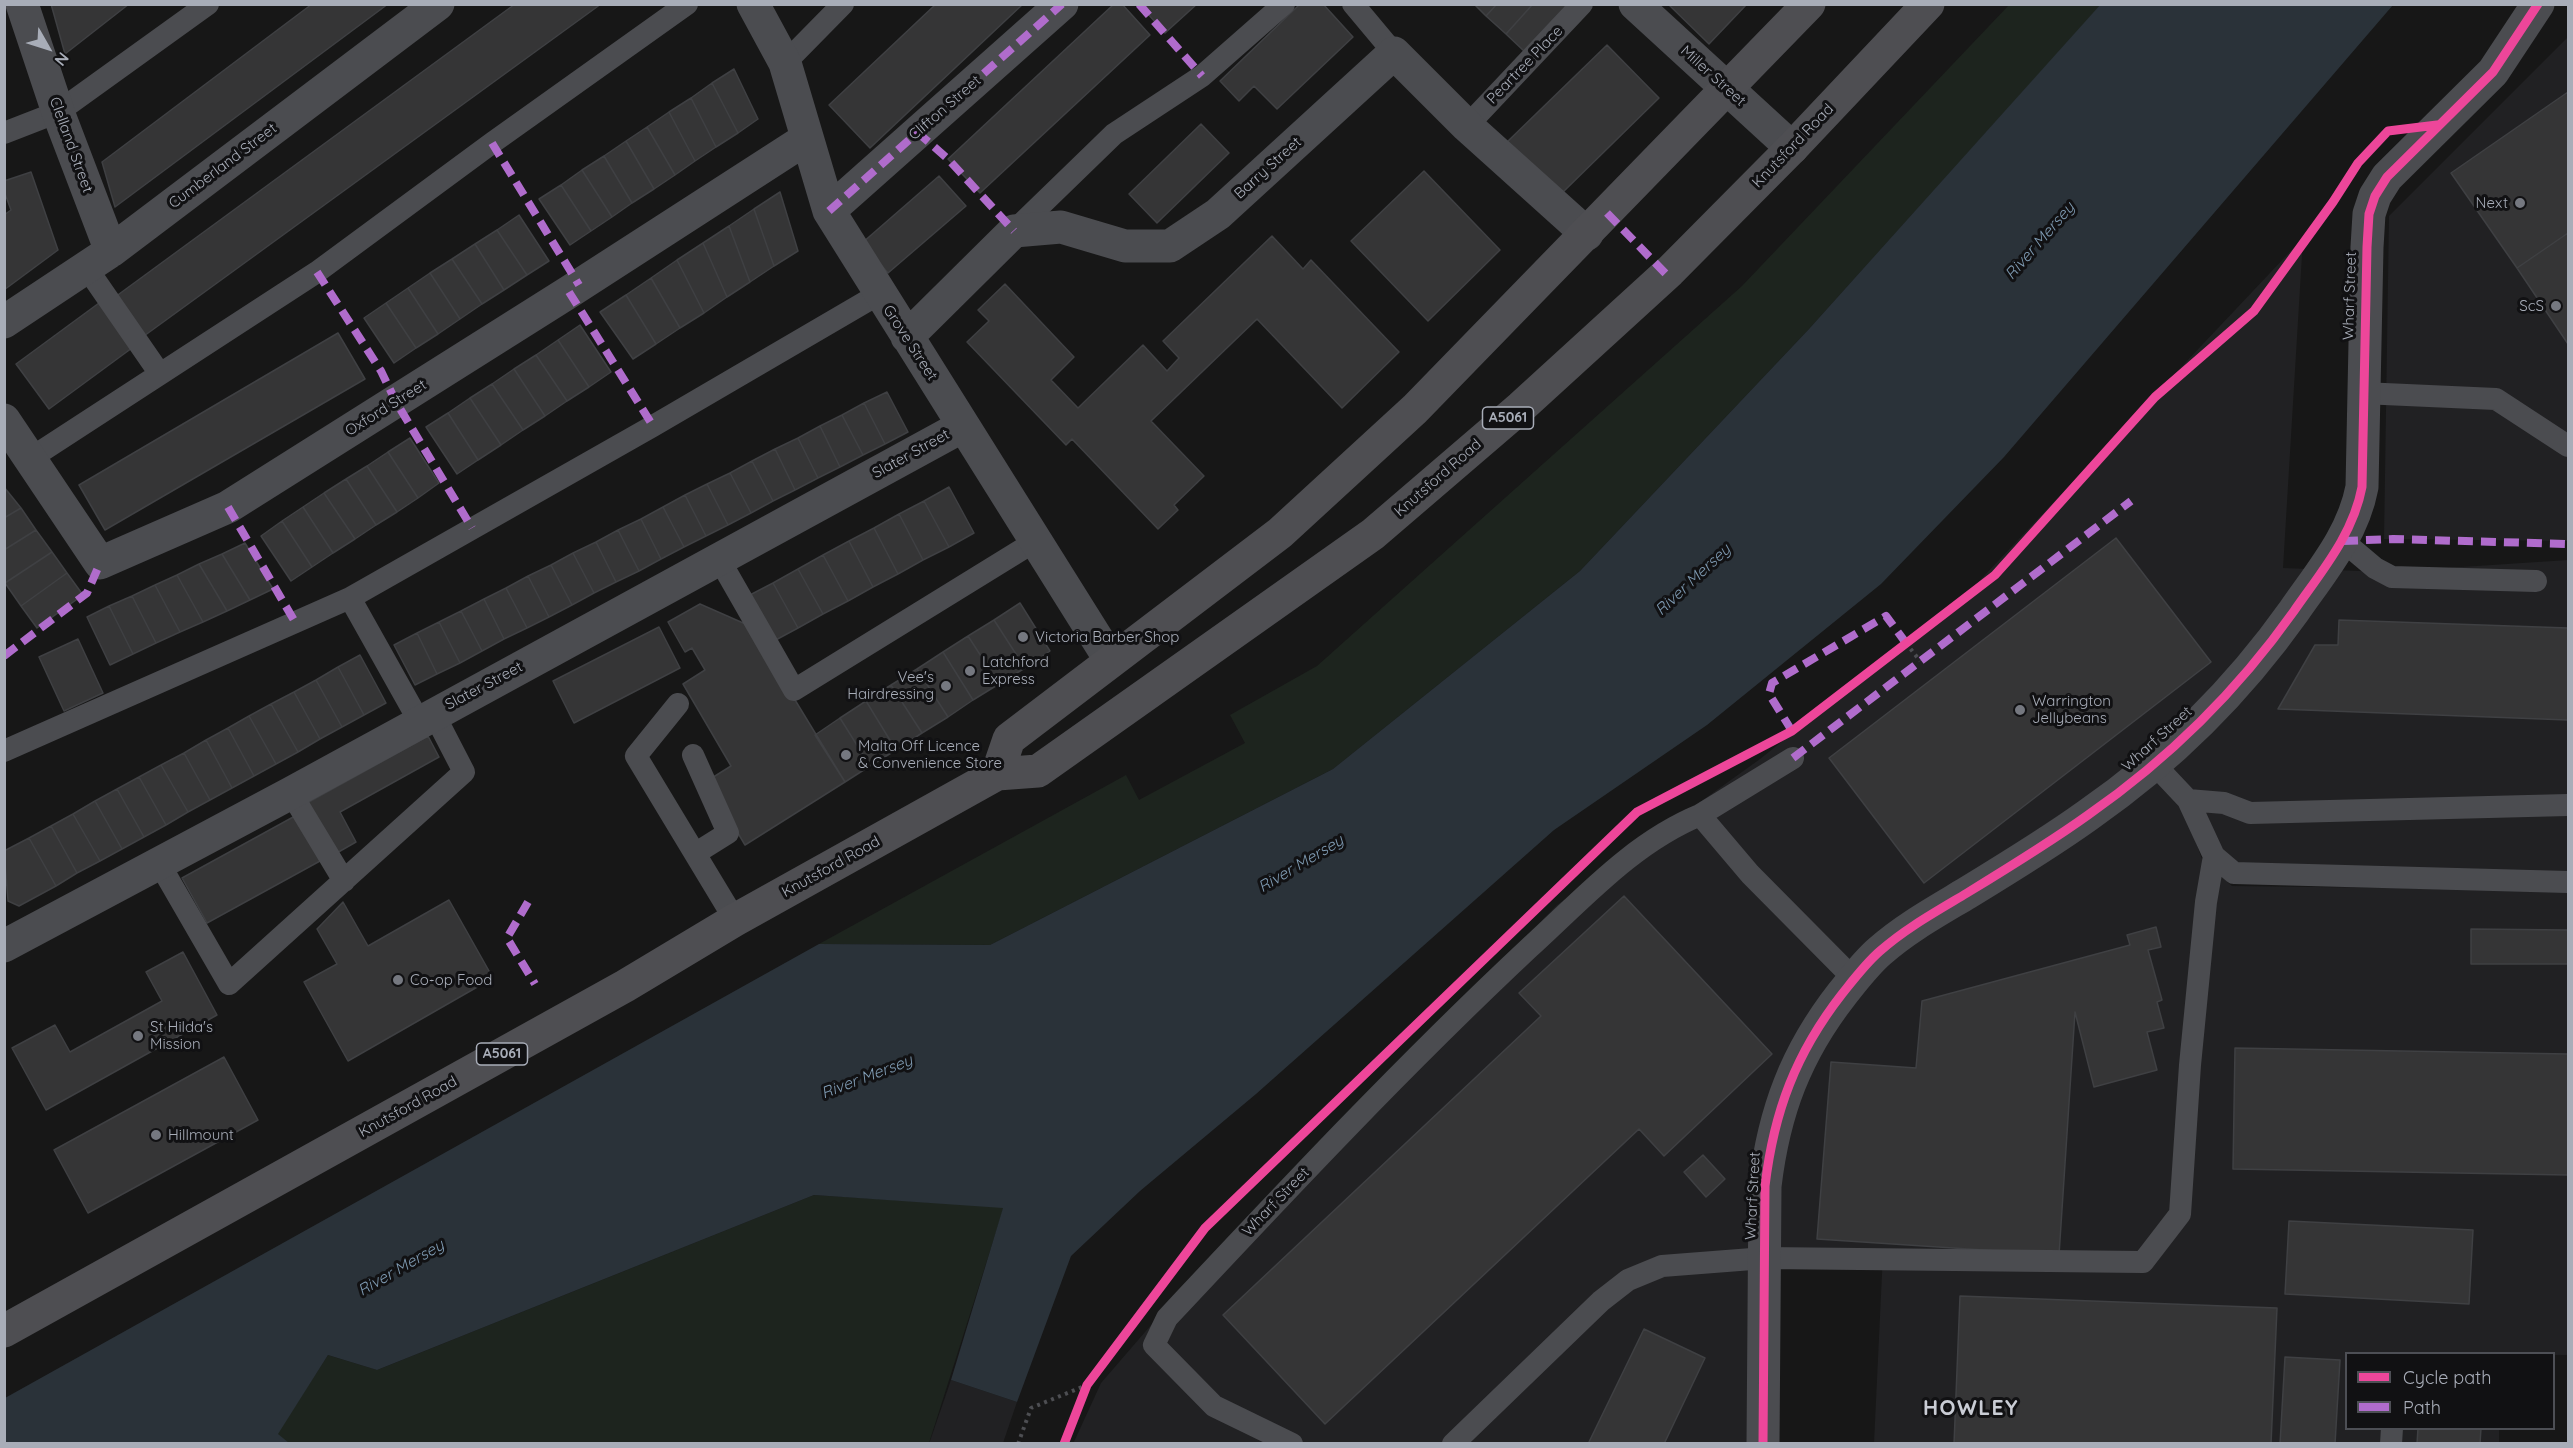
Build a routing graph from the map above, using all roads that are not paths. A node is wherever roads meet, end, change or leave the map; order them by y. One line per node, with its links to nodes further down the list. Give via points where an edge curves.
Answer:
1 (21, 4): 18 (street, Clelland Street)
2 (208, 4): 18 (lane)
3 (438, 4): 26 (street, Cumberland Street)
4 (687, 4): 30 (lane, via 317,273)
5 (753, 4): 16 (street, Grove Street)
6 (843, 4): 16 (lane)
7 (1062, 4): 23 (street, Clifton Street)
8 (1284, 4): 24 (lane, via 1202,76 1114,134)
9 (1353, 4): 15 (lane)
10 (1582, 4): 19 (lane, Peartree Place)
11 (1635, 4): 17 (street, Miller Street)
12 (1809, 4): 17 (highway)
13 (1928, 4): 22 (highway, Knutsford Road / A5061)
14 (2538, 4): 31 (street, Wharf Street, via 2493,72 2402,160 2375,196 2369,214)
15 (1394, 53): 19 (street); 24 (street, Barry Street, via 1218,214 1170,246 1125,246 1061,227)
16 (785, 63): 21 (street, Grove Street)
17 (1728, 90): 22 (street, Miller Street); 25 (highway)
18 (58, 112): 20 (lane); 26 (street, Clelland Street)
19 (1467, 126): 25 (street)
20 (4, 133)
21 (806, 139): 23 (street, Grove Street); 35 (street, Oxford Street, via 228,507 100,563)
22 (1792, 148): 48 (highway, Knutsford Road / A5061, via 1658,282 1373,534 1038,771)
23 (829, 211): 27 (street, Grove Street)
24 (1014, 231): 29 (street)
25 (1587, 234): 41 (highway, via 1415,408 1280,533)
26 (98, 259): 28 (street, Cumberland Street); 30 (lane)
27 (879, 294): 29 (street, Grove Street); 40 (lane)
28 (4, 322)
29 (907, 337): 33 (street, Grove Street)
30 (160, 374): 35 (lane)
31 (2362, 393): 34 (lane, via 2496,399); 36 (street, Wharf Street, via 2362,487 2359,506)
32 (4, 420): 35 (street, Oxford Street)
33 (963, 426): 37 (street, Grove Street); 38 (street, Slater Street)
34 (2568, 446)
35 (31, 458)
36 (2343, 541): 39 (lane, via 2392,577); 47 (street, Wharf Street, via 2272,641 2217,705)
37 (1034, 542): 38 (lane, via 794,690); 41 (street, Grove Street)
38 (719, 559): 43 (street, Slater Street)
39 (2536, 581)
40 (350, 598): 43 (lane); 44 (lane)
41 (1111, 661): 48 (highway, via 1009,739)
42 (678, 704): 53 (lane, via 636,756)
43 (427, 717): 49 (street, Slater Street); 56 (lane, via 464,771)
44 (4, 751)
45 (693, 755): 53 (lane, via 728,833)
46 (1793, 758): 52 (lane, Wharf Street)
47 (2155, 765): 50 (lane); 60 (street, Wharf Street, via 2035,851 1907,929 1878,952)
48 (997, 774): 58 (highway, Knutsford Road / A5061)
49 (291, 793): 55 (street, Slater Street); 56 (lane)
50 (2188, 800): 51 (lane, via 2224,804 2250,813); 54 (lane)
51 (2568, 805)
52 (1700, 815): 60 (lane, via 1750,874); 63 (lane, Wharf Street, via 1669,828 1618,866 1479,996 1289,1187 1167,1318 1154,1345 1214,1406)
53 (696, 853): 58 (lane)
54 (2214, 856): 57 (lane, via 2234,873); 61 (lane, via 2190,1065 2180,1214 2143,1262)
55 (159, 863): 56 (lane, via 229,984); 59 (street, Slater Street)
56 (344, 881)
57 (2568, 882)
58 (735, 920): 62 (highway, Knutsford Road / A5061, via 625,986)
59 (4, 946)
60 (1854, 979): 61 (street, Wharf Street, via 1823,1018 1798,1059 1783,1100 1770,1147 1765,1186)
61 (1765, 1258): 64 (lane, Wharf Street, via 1662,1266 1628,1280 1601,1301); 65 (street, Wharf Street)
62 (4, 1331)
63 (1292, 1443)
64 (1453, 1443)
65 (1763, 1443)

